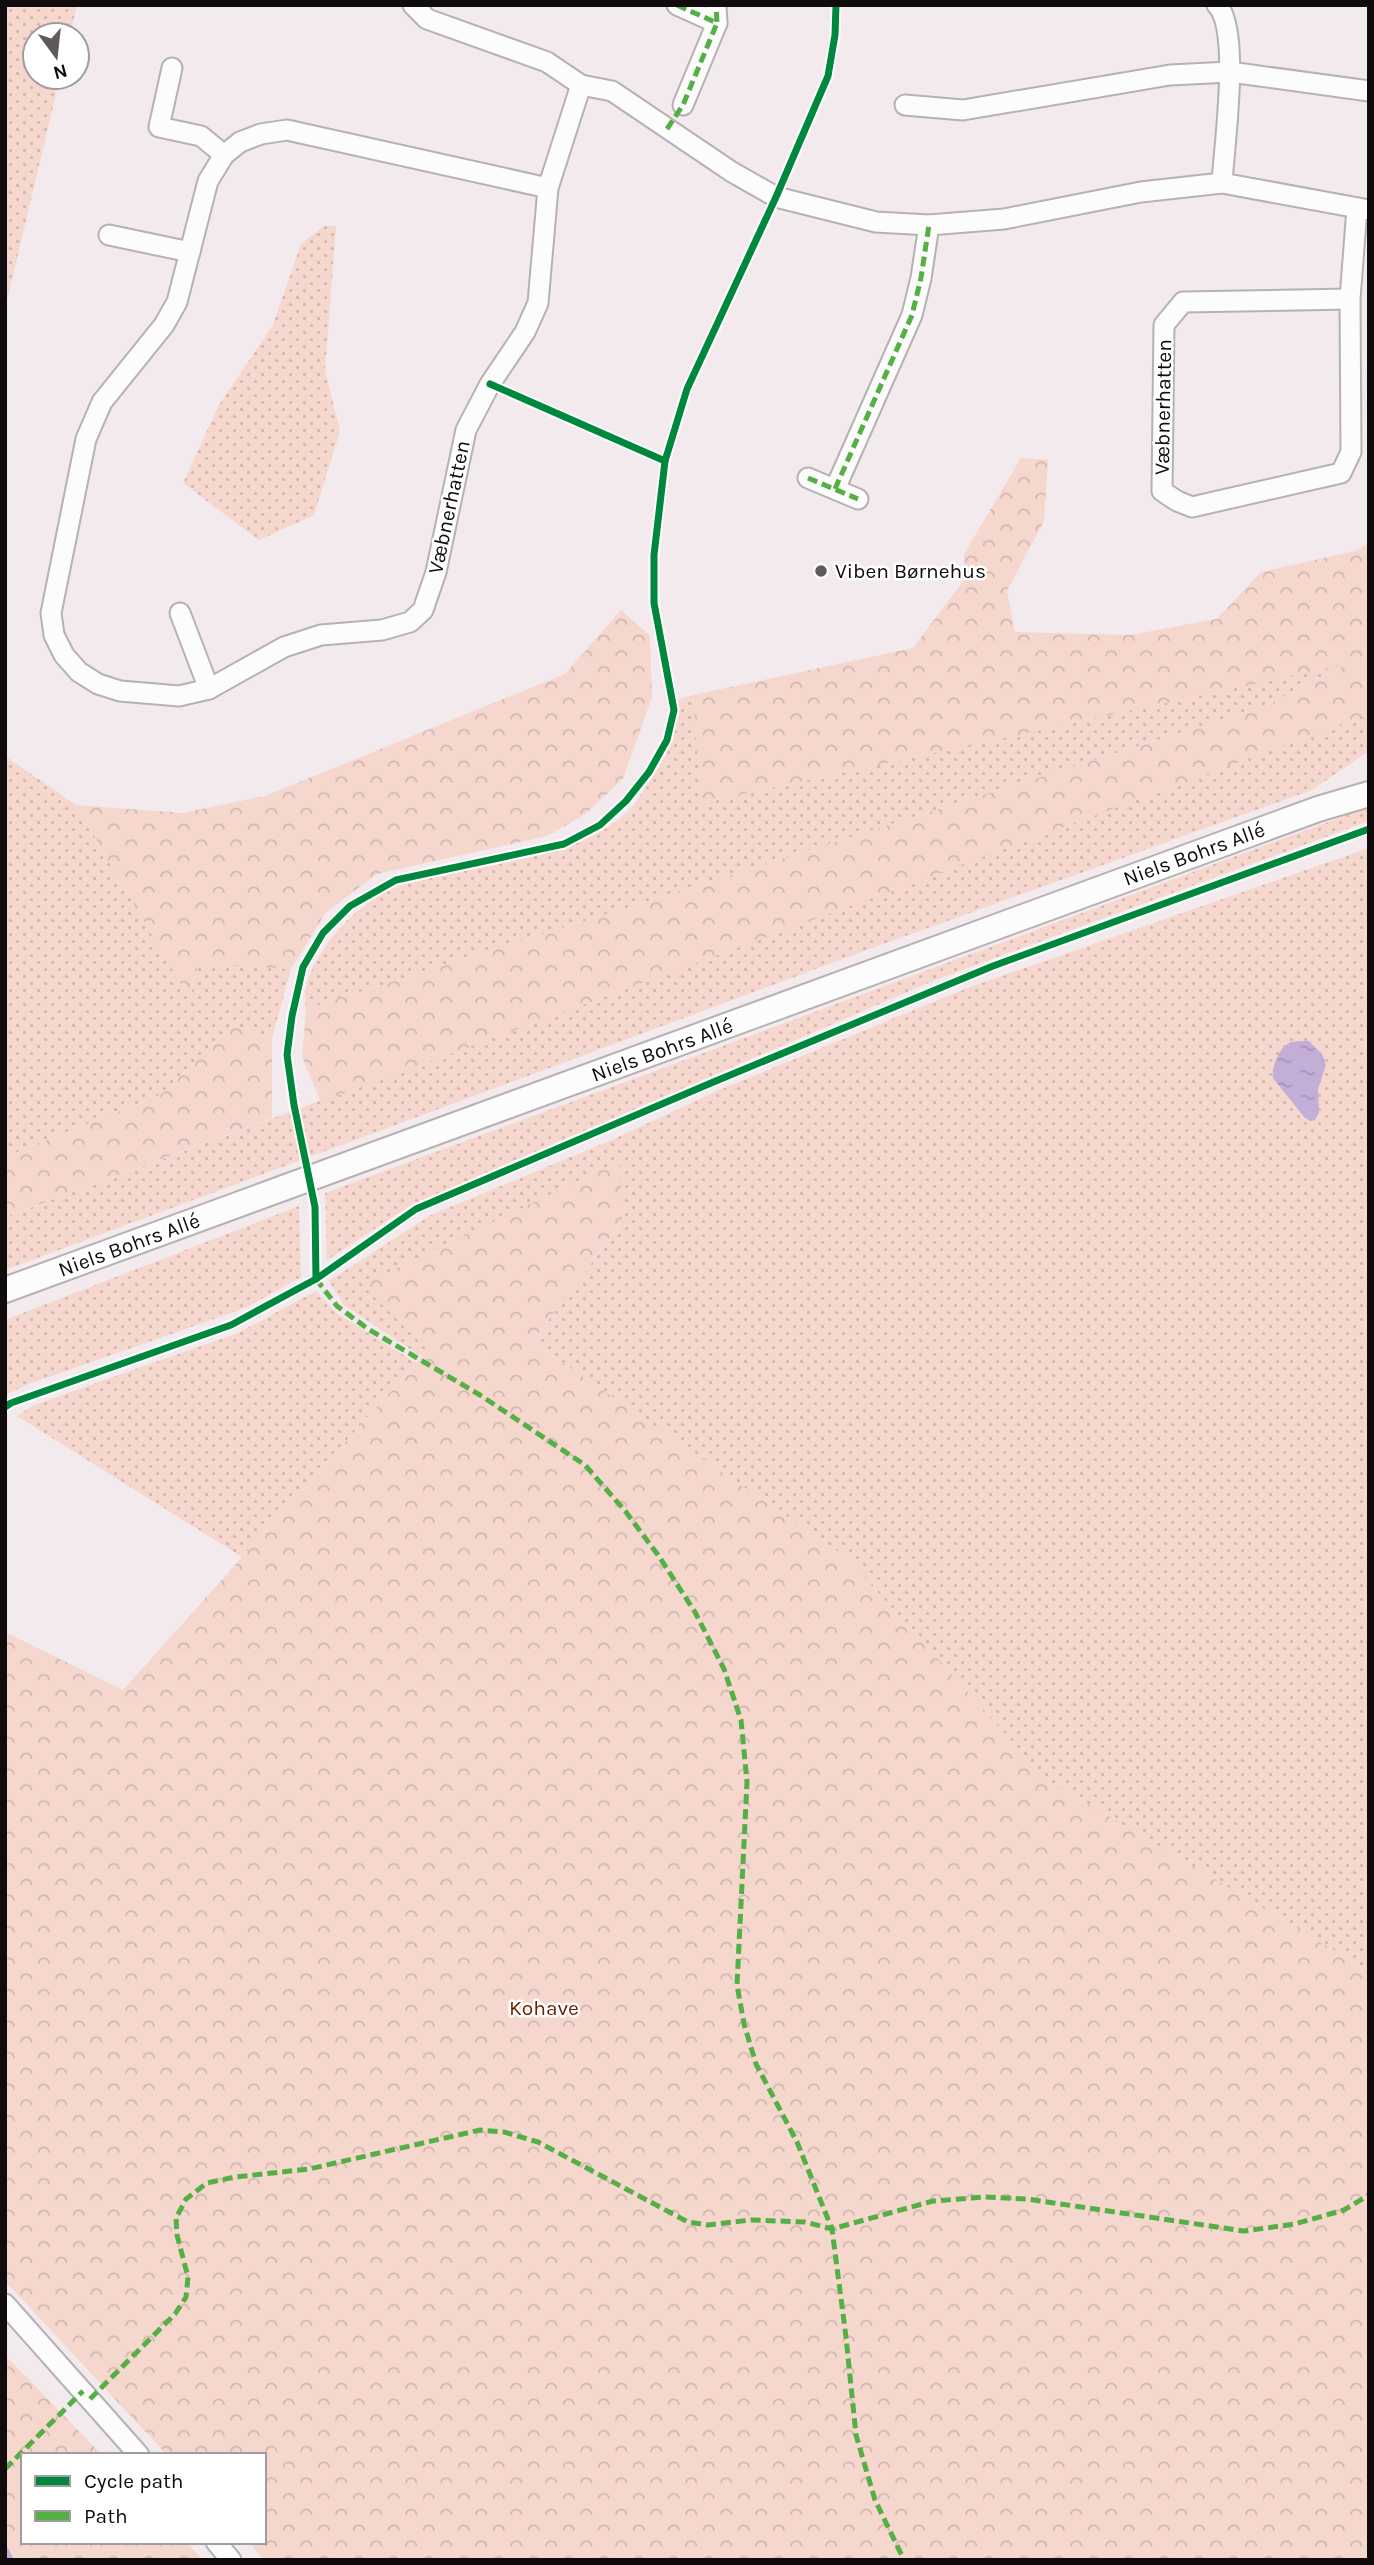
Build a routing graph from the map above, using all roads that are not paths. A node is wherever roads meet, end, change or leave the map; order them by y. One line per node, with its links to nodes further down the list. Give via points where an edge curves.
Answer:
1 (413, 5): 7 (street, Væbnerhatten, via 427,19 547,62)
2 (677, 5): 4 (street)
3 (1217, 5): 6 (street, via 1229,35)
4 (716, 14): 9 (street)
5 (172, 68): 11 (street, via 159,127 201,136)
6 (1230, 72): 8 (street); 10 (street, via 1170,75 963,110); 12 (street)
7 (582, 85): 13 (street, Væbnerhatten); 15 (street, Væbnerhatten, via 612,91 776,197 876,222)
8 (1369, 91)
9 (683, 105)
10 (905, 105)
11 (224, 155): 13 (street, Væbnerhatten, via 240,142 287,130); 17 (street, Væbnerhatten, via 208,181)
12 (1222, 183): 14 (street, Væbnerhatten); 15 (street, Væbnerhatten, via 1141,192 1004,219)
13 (548, 188): 23 (street, Væbnerhatten, via 538,303 466,430 436,572 423,610 410,622 382,630 321,635 284,647)
14 (1363, 209): 18 (street, Væbnerhatten)
15 (929, 225): 20 (street, via 912,315)
16 (109, 235): 17 (street)
17 (190, 251): 23 (street, Væbnerhatten, via 177,302 102,402 86,439 51,613 54,635 64,655 98,684 120,691 179,696)
18 (1350, 299): 18 (street, Væbnerhatten, via 1351,452 1341,473 1192,507 1162,491 1164,325 1183,302)
19 (808, 478): 20 (street)
20 (835, 489): 21 (street)
21 (858, 499)
22 (180, 613): 23 (street)
23 (209, 689)
24 (1369, 780): 26 (street, Niels Bohrs Allé)
25 (1369, 794): 26 (street, Niels Bohrs Allé)
26 (1318, 809): 27 (street, Niels Bohrs Allé)
27 (5, 1290)
28 (5, 2304): 29 (street)
29 (137, 2453)
30 (218, 2544): 31 (street)
31 (232, 2560)

